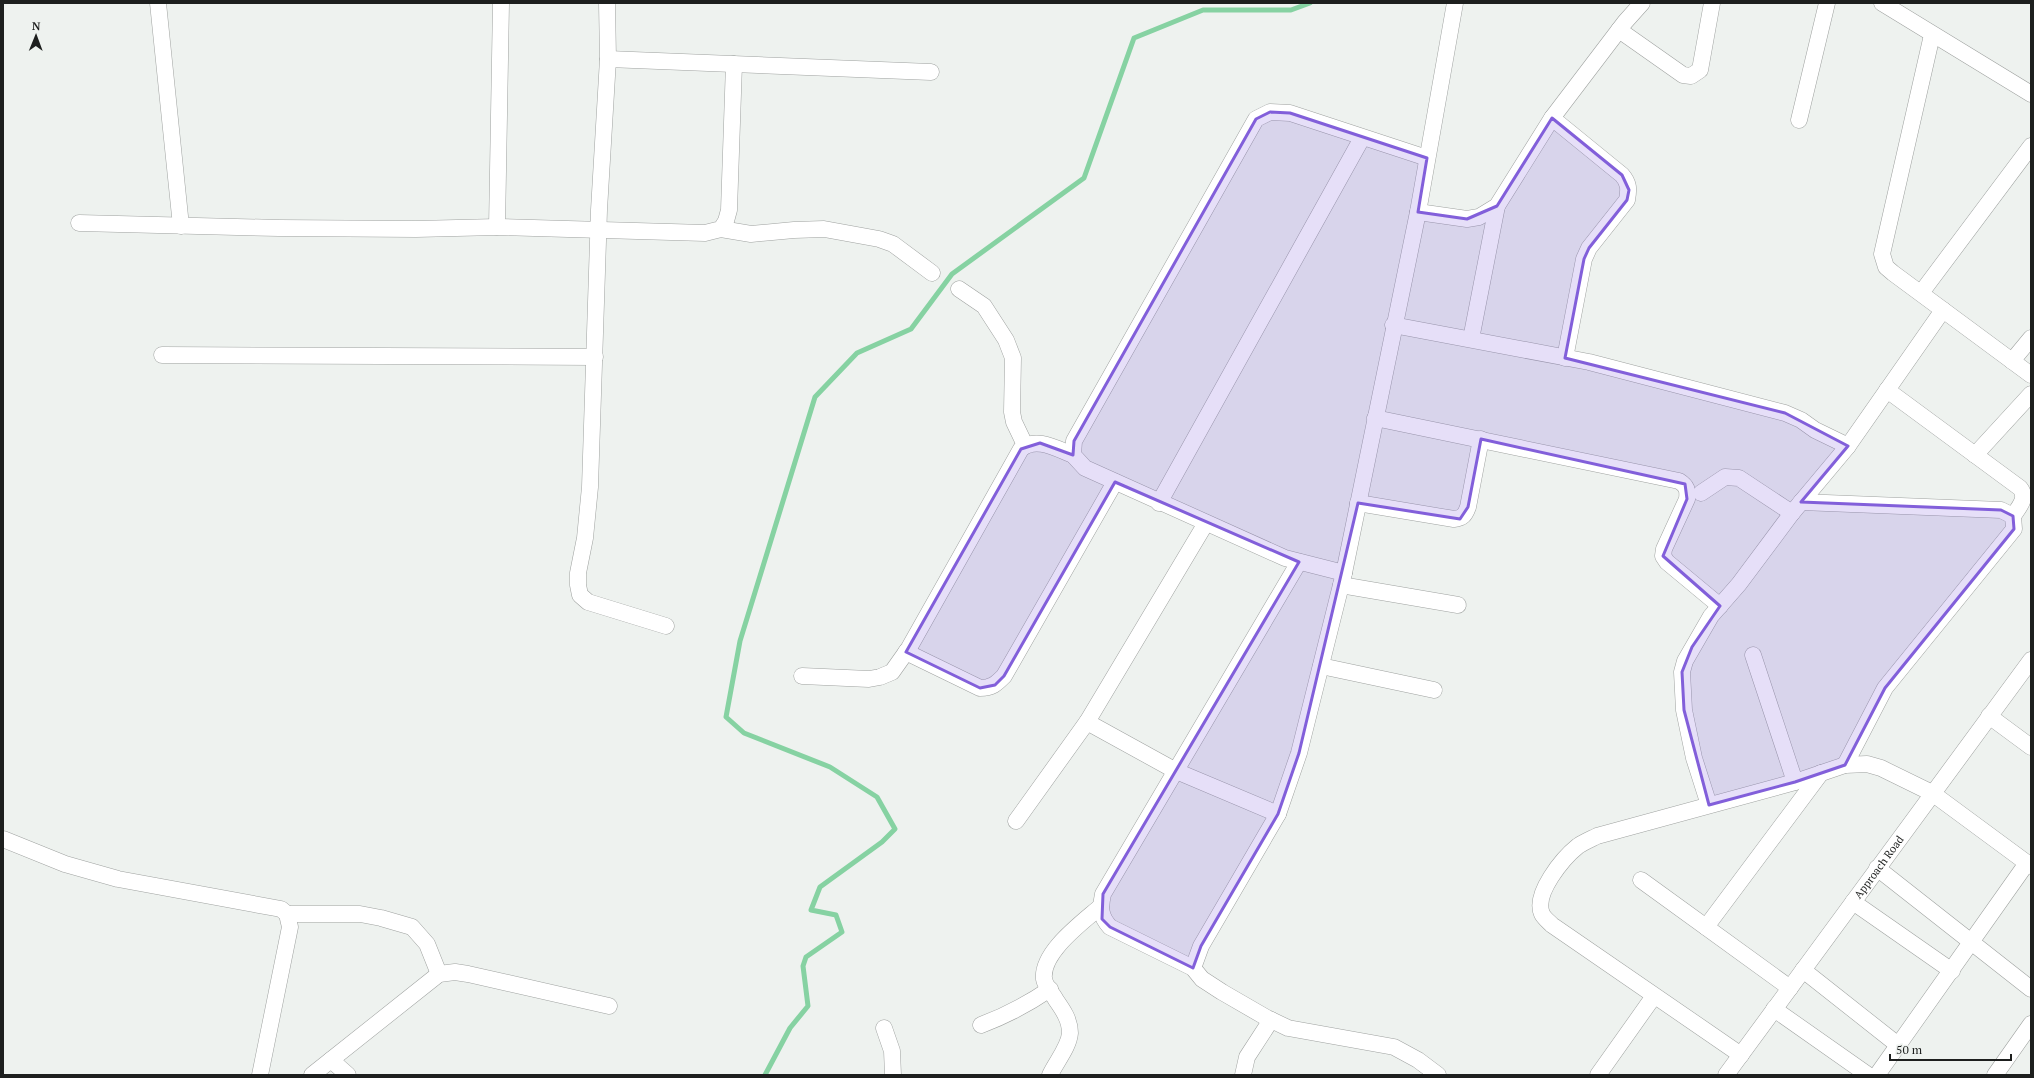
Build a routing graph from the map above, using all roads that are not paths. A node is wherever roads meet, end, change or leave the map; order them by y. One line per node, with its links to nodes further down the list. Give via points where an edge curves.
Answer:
1 (158, 3): 23 (street)
2 (501, 3): 24 (street)
3 (607, 3): 11 (street)
4 (1454, 3): 19 (street)
5 (1642, 3): 9 (street)
6 (1712, 3): 9 (street, via 1700,70 1690,76 1683,75)
7 (1827, 3): 16 (street)
8 (1882, 3): 10 (street)
9 (1618, 30): 15 (street)
10 (1932, 35): 14 (street); 29 (street, via 1882,254 1886,267)
11 (608, 59): 12 (street); 26 (street)
12 (734, 64): 13 (street); 25 (street, via 729,210)
13 (931, 72)
14 (2031, 94)
15 (1552, 118): 20 (street); 36 (street, via 1622,175 1628,182 1629,190 1627,200 1589,248 1584,259)
16 (1799, 120)
17 (1362, 138): 19 (street); 45 (street, via 1290,113 1270,112 1256,119 1074,441); 49 (street)
18 (2031, 146): 29 (street)
19 (1427, 158): 21 (street)
20 (1497, 206): 21 (street, via 1479,217 1467,219); 33 (street)
21 (1418, 212): 31 (street)
22 (79, 223): 23 (street)
23 (181, 226): 24 (street, via 416,229)
24 (497, 227): 26 (street)
25 (721, 229): 26 (street, via 705,232); 27 (street, via 751,234 824,229 879,239 893,244)
26 (599, 230): 35 (street)
27 (932, 273)
28 (959, 289): 43 (street, via 984,306 1006,340 1013,358 1012,412)
29 (1921, 293): 30 (street)
30 (1943, 310): 37 (street); 39 (street)
31 (1393, 325): 33 (street); 41 (street)
32 (2031, 338): 37 (street)
33 (1471, 339): 36 (street)
34 (162, 354): 35 (street)
35 (595, 357): 58 (street, via 590,487 585,538 578,573 580,594 588,602)
36 (1565, 358): 44 (street, via 1785,413)
37 (2012, 361): 38 (street)
38 (2031, 375)
39 (1887, 390): 44 (street); 46 (street)
40 (2031, 394): 46 (street)
41 (1375, 418): 42 (street); 50 (street)
42 (1481, 439): 50 (street, via 1468,507 1465,515 1460,518 1454,520); 57 (street, via 1672,479 1685,484 1688,491 1687,499 1663,556 1666,562)
43 (1025, 445): 45 (street, via 1040,443); 59 (street)
44 (1848, 446): 51 (street)
45 (1073, 455): 47 (street, via 1085,468)
46 (1975, 455): 52 (street, via 2023,492 2024,500)
47 (1115, 482): 49 (street); 59 (street, via 1004,676 995,685 980,688)
48 (1701, 493): 51 (street, via 1726,478 1739,478)
49 (1159, 503): 53 (street)
50 (1358, 503): 55 (street)
51 (1796, 507): 52 (street, via 2001,510); 57 (street)
52 (2013, 516): 68 (street, via 2014,529 1885,688)
53 (1206, 523): 54 (street); 66 (street)
54 (1299, 562): 55 (street); 69 (street)
55 (1343, 579): 56 (street); 62 (street)
56 (1458, 605)
57 (1720, 606): 73 (street, via 1692,647 1682,672 1684,710 1694,758)
58 (666, 626)
59 (906, 652): 63 (street, via 892,672 880,677 869,679)
60 (1753, 655): 71 (street)
61 (2031, 660): 65 (street, Approach Road)
62 (1321, 666): 64 (street); 74 (street, via 1299,753)
63 (802, 676)
64 (1434, 690)
65 (1989, 716): 67 (street); 72 (street, Approach Road)
66 (1087, 722): 69 (street); 75 (street)
67 (2031, 747)
68 (1845, 765): 70 (street); 72 (street, via 1867,764 1881,768)
69 (1176, 771): 74 (street); 81 (street, via 1104,894)
70 (1821, 773): 71 (street); 83 (street)
71 (1795, 782): 73 (street)
72 (1932, 793): 77 (street); 78 (street, Approach Road)
73 (1709, 805): 92 (street, via 1597,836 1578,846 1564,861 1545,888 1540,900 1542,914 1552,925)
74 (1278, 814): 85 (street, via 1201,946)
75 (1016, 822)
76 (3, 839): 82 (street, via 65,864 118,879 232,901 268,905)
77 (2029, 865): 84 (street)
78 (1877, 868): 80 (street, Approach Road); 84 (street)
79 (1641, 880): 83 (street)
80 (1853, 902): 86 (street, Approach Road); 87 (street)
81 (1101, 906): 85 (street, via 1102,919 1110,927); 90 (street, via 1056,948 1048,959 1044,980)
82 (287, 914): 88 (street, via 360,914 412,927 427,944); 102 (street, via 290,927)
83 (1706, 927): 89 (street)
84 (1972, 942): 87 (street); 91 (street)
85 (1193, 968): 95 (street, via 1209,984)
86 (1802, 970): 89 (street, Approach Road); 99 (street)
87 (1952, 971): 99 (street)
88 (439, 974): 93 (street, via 468,974); 101 (street)
89 (1790, 988): 94 (street, Approach Road)
90 (1050, 989): 97 (street, via 1001,1018); 106 (street, via 1066,1016 1070,1035)
91 (2031, 989)
92 (1654, 996): 100 (street); 109 (street)
93 (609, 1006)
94 (1774, 1009): 100 (street, Approach Road); 111 (street)
95 (1271, 1020): 107 (street, via 1247,1057); 108 (street, via 1288,1028 1310,1033 1394,1047)
96 (2031, 1024): 113 (street)
97 (980, 1025)
98 (884, 1028): 105 (street, via 892,1051)
99 (1898, 1045): 112 (street)
100 (1741, 1054): 110 (street, Approach Road)
101 (331, 1060): 103 (street); 104 (street)
102 (260, 1075)
103 (312, 1075)
104 (348, 1075)
105 (893, 1075)
106 (1050, 1075)
107 (1243, 1075)
108 (1438, 1075)
109 (1598, 1075)
110 (1726, 1075)
111 (1868, 1075)
112 (1877, 1075)
113 (1995, 1075)

